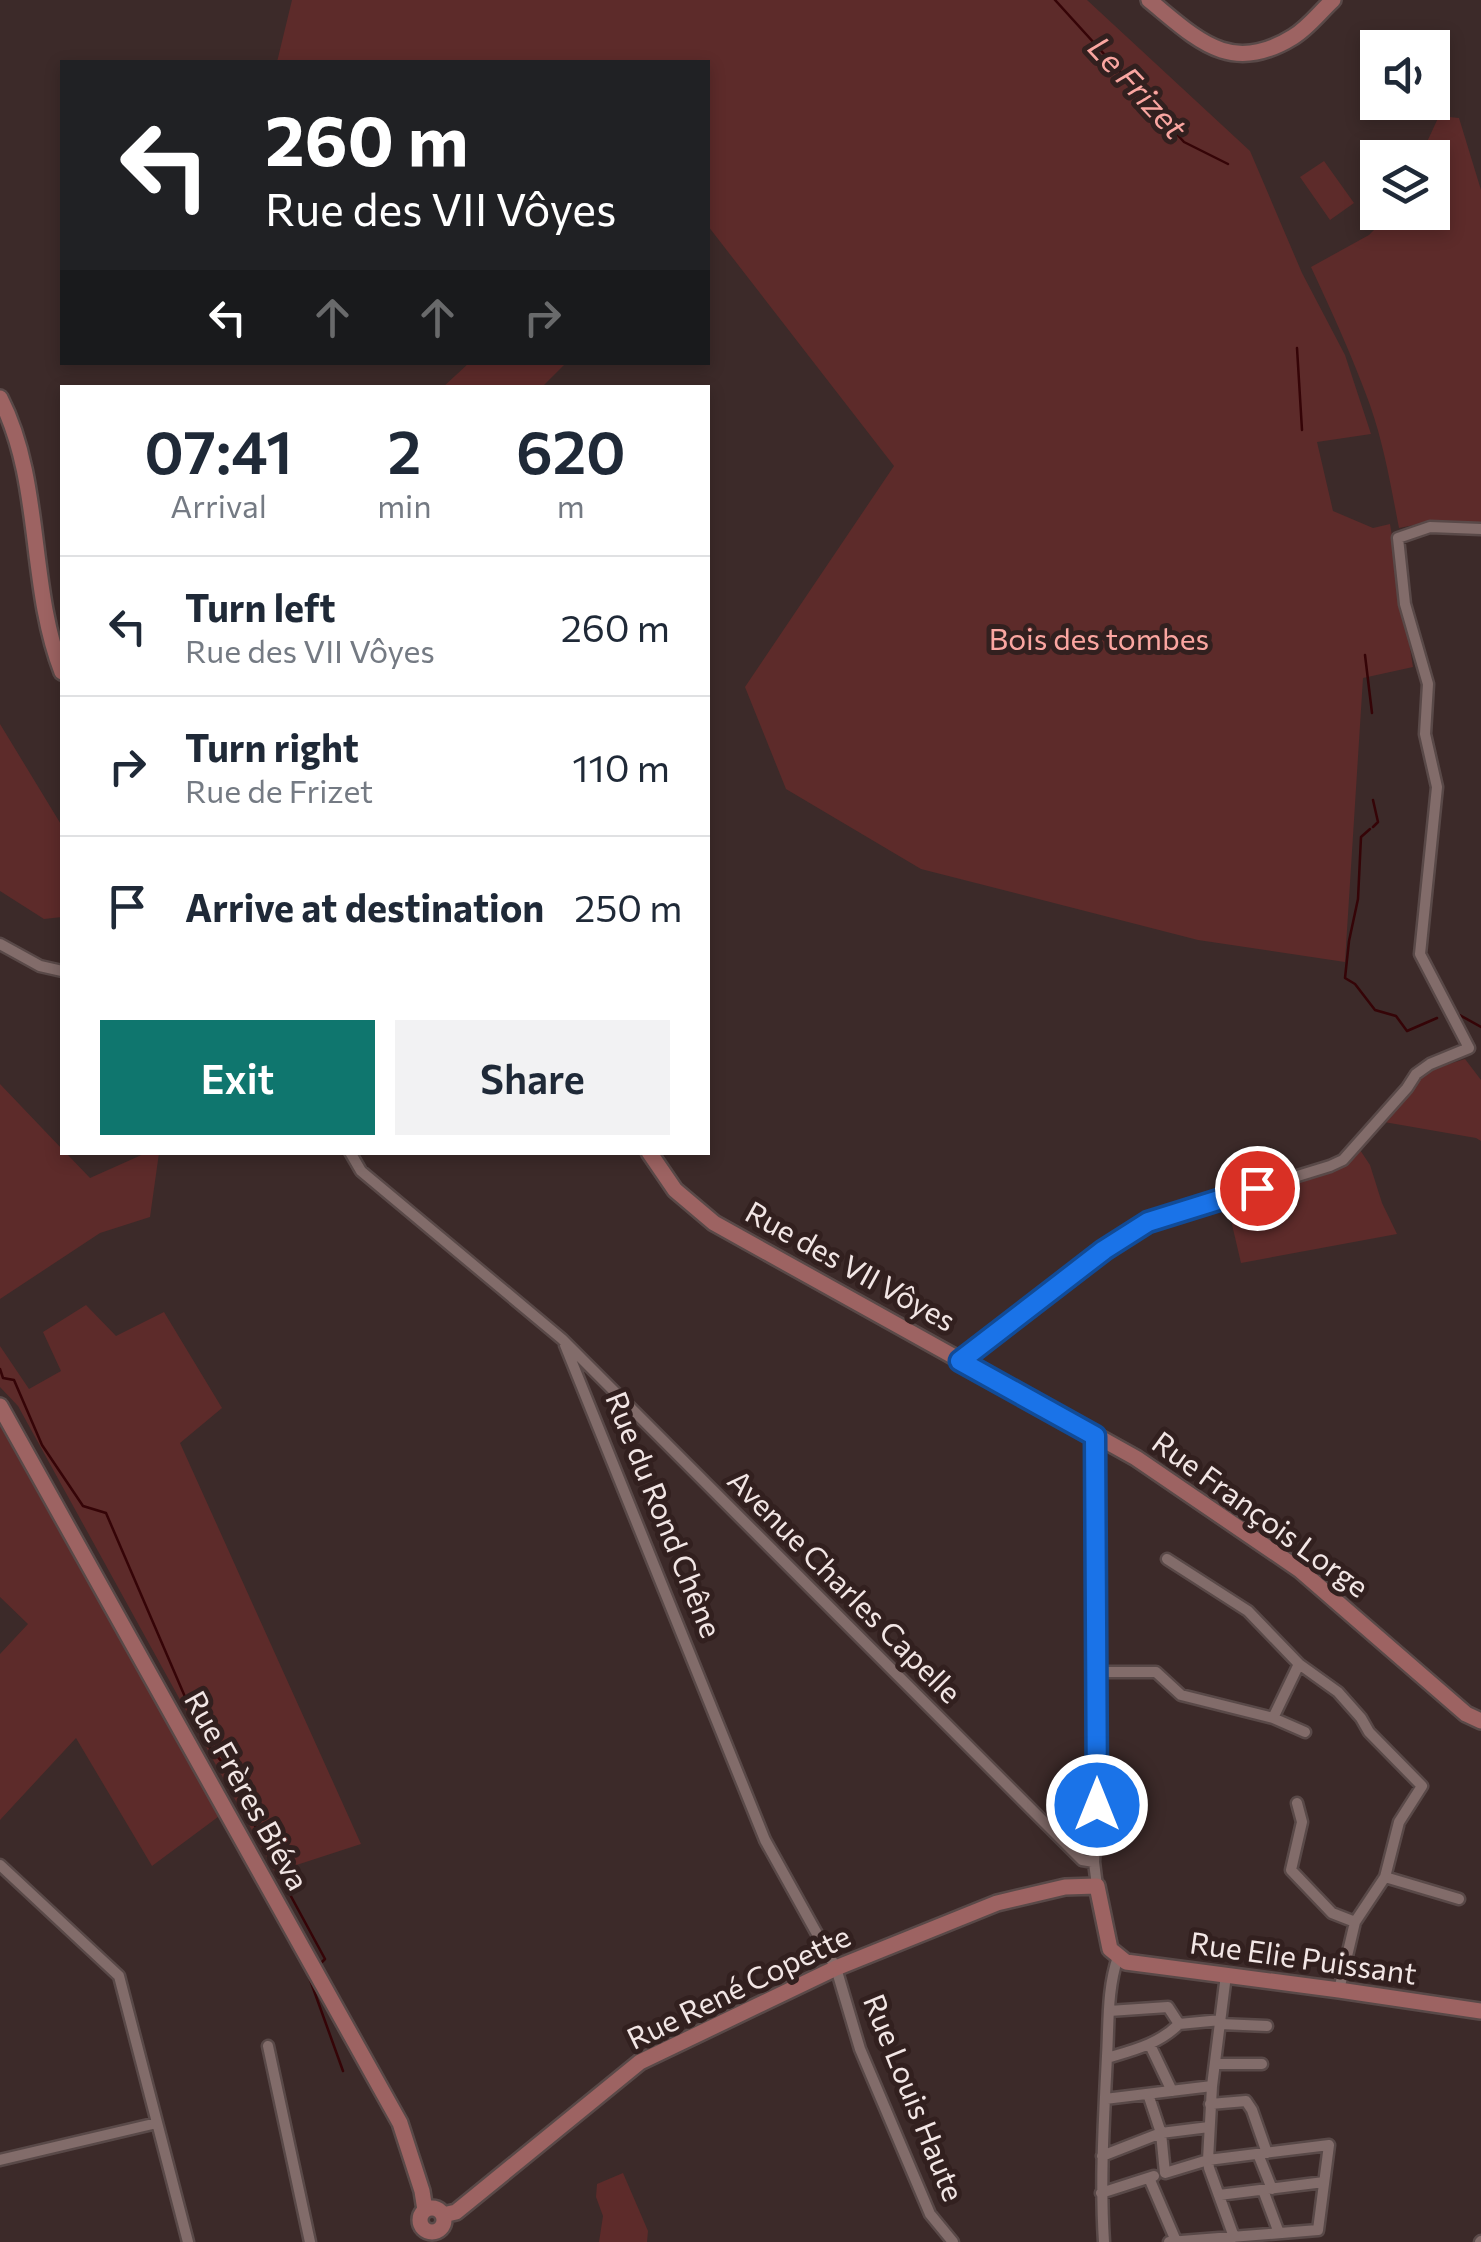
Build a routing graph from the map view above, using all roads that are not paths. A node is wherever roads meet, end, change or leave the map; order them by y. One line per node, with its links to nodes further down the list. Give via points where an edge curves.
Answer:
1 (1149, 0): 2 (street, via 1228,54 1260,53 1295,36)
2 (1333, 0)
3 (0, 398): 5 (street, via 26,480)
4 (1481, 529): 11 (street, via 1430,526 1398,538 1404,604 1428,684 1426,734 1437,787 1420,954 1469,1048 1416,1074 1343,1160 1148,1222)
5 (60, 665)
6 (0, 944): 7 (street)
7 (60, 971)
8 (352, 1155): 10 (street, Rue du Rond Chêne, via 361,1171)
9 (651, 1155): 11 (street, Rue des VII Vôyes, via 675,1190 714,1223)
10 (562, 1339): 21 (street, Avenue Charles Capelle, via 1082,1860); 28 (street, Rue du Rond Chêne, via 765,1840)
11 (960, 1361): 13 (street, Rue des VII Vôyes)
12 (0, 1406): 59 (street, Rue Frères Biéva, via 400,2123)
13 (1095, 1436): 16 (street); 18 (street, Rue François Lorge, via 1300,1570)
14 (1167, 1558): 15 (street, via 1248,1611)
15 (1299, 1664): 17 (street); 23 (street, via 1338,1692 1422,1786 1399,1822)
16 (1096, 1672): 17 (street, via 1156,1672 1181,1694); 21 (street)
17 (1273, 1718): 19 (street)
18 (1481, 1721)
19 (1305, 1732)
20 (1297, 1803): 26 (street, via 1302,1822 1291,1870 1332,1913)
21 (1094, 1862): 24 (street)
22 (0, 1865): 46 (street, via 119,1976)
23 (1385, 1877): 25 (street); 26 (street)
24 (1098, 1886): 27 (street, via 1110,1949); 28 (street, Rue René Copette, via 997,1902)
25 (1459, 1899)
26 (1356, 1922): 30 (street)
27 (1118, 1957): 29 (street, Rue Elie Puissant); 31 (street)
28 (836, 1968): 60 (street, Rue René Copette, via 640,2062 456,2212); 66 (street, Rue Louis Haute, via 860,2049 914,2178)
29 (1226, 1975): 30 (street, Rue Elie Puissant); 33 (street)
30 (1339, 1990): 32 (street, Rue Elie Puissant)
31 (1109, 2011): 34 (street, via 1168,2007); 38 (street)
32 (1481, 2012)
33 (1220, 2022): 34 (street); 35 (street); 39 (street)
34 (1179, 2024): 36 (street)
35 (1268, 2026)
36 (1150, 2045): 38 (street); 42 (street)
37 (268, 2046): 65 (street)
38 (1107, 2058): 44 (street)
39 (1215, 2064): 40 (street); 41 (street)
40 (1262, 2064)
41 (1212, 2086): 42 (street); 45 (street)
42 (1172, 2091): 43 (street)
43 (1148, 2094): 44 (street); 48 (street)
44 (1105, 2099): 50 (street)
45 (1210, 2104): 47 (street); 49 (street, via 1246,2101)
46 (157, 2123): 51 (street); 64 (street)
47 (1208, 2127): 48 (street); 52 (street)
48 (1160, 2132): 50 (street); 53 (street)
49 (1262, 2153): 52 (street); 55 (street, via 1329,2145); 56 (street)
50 (1102, 2156): 57 (street)
51 (0, 2160)
52 (1208, 2160): 53 (street); 58 (street)
53 (1165, 2173): 54 (street)
54 (1149, 2178): 57 (street); 69 (street)
55 (1324, 2182): 56 (street); 61 (street, via 1318,2230)
56 (1267, 2190): 58 (street); 61 (street)
57 (1101, 2193): 67 (street)
58 (1219, 2196): 63 (street)
59 (425, 2210): 60 (street); 62 (street)
60 (442, 2215): 62 (street, via 440,2228)
61 (1279, 2233): 63 (street)
62 (425, 2236)
63 (1234, 2237): 70 (street)
64 (188, 2242)
65 (310, 2242)
66 (952, 2242)
67 (1104, 2242)
68 (1169, 2242): 69 (street)
69 (1176, 2242): 70 (street)
70 (1185, 2242)

